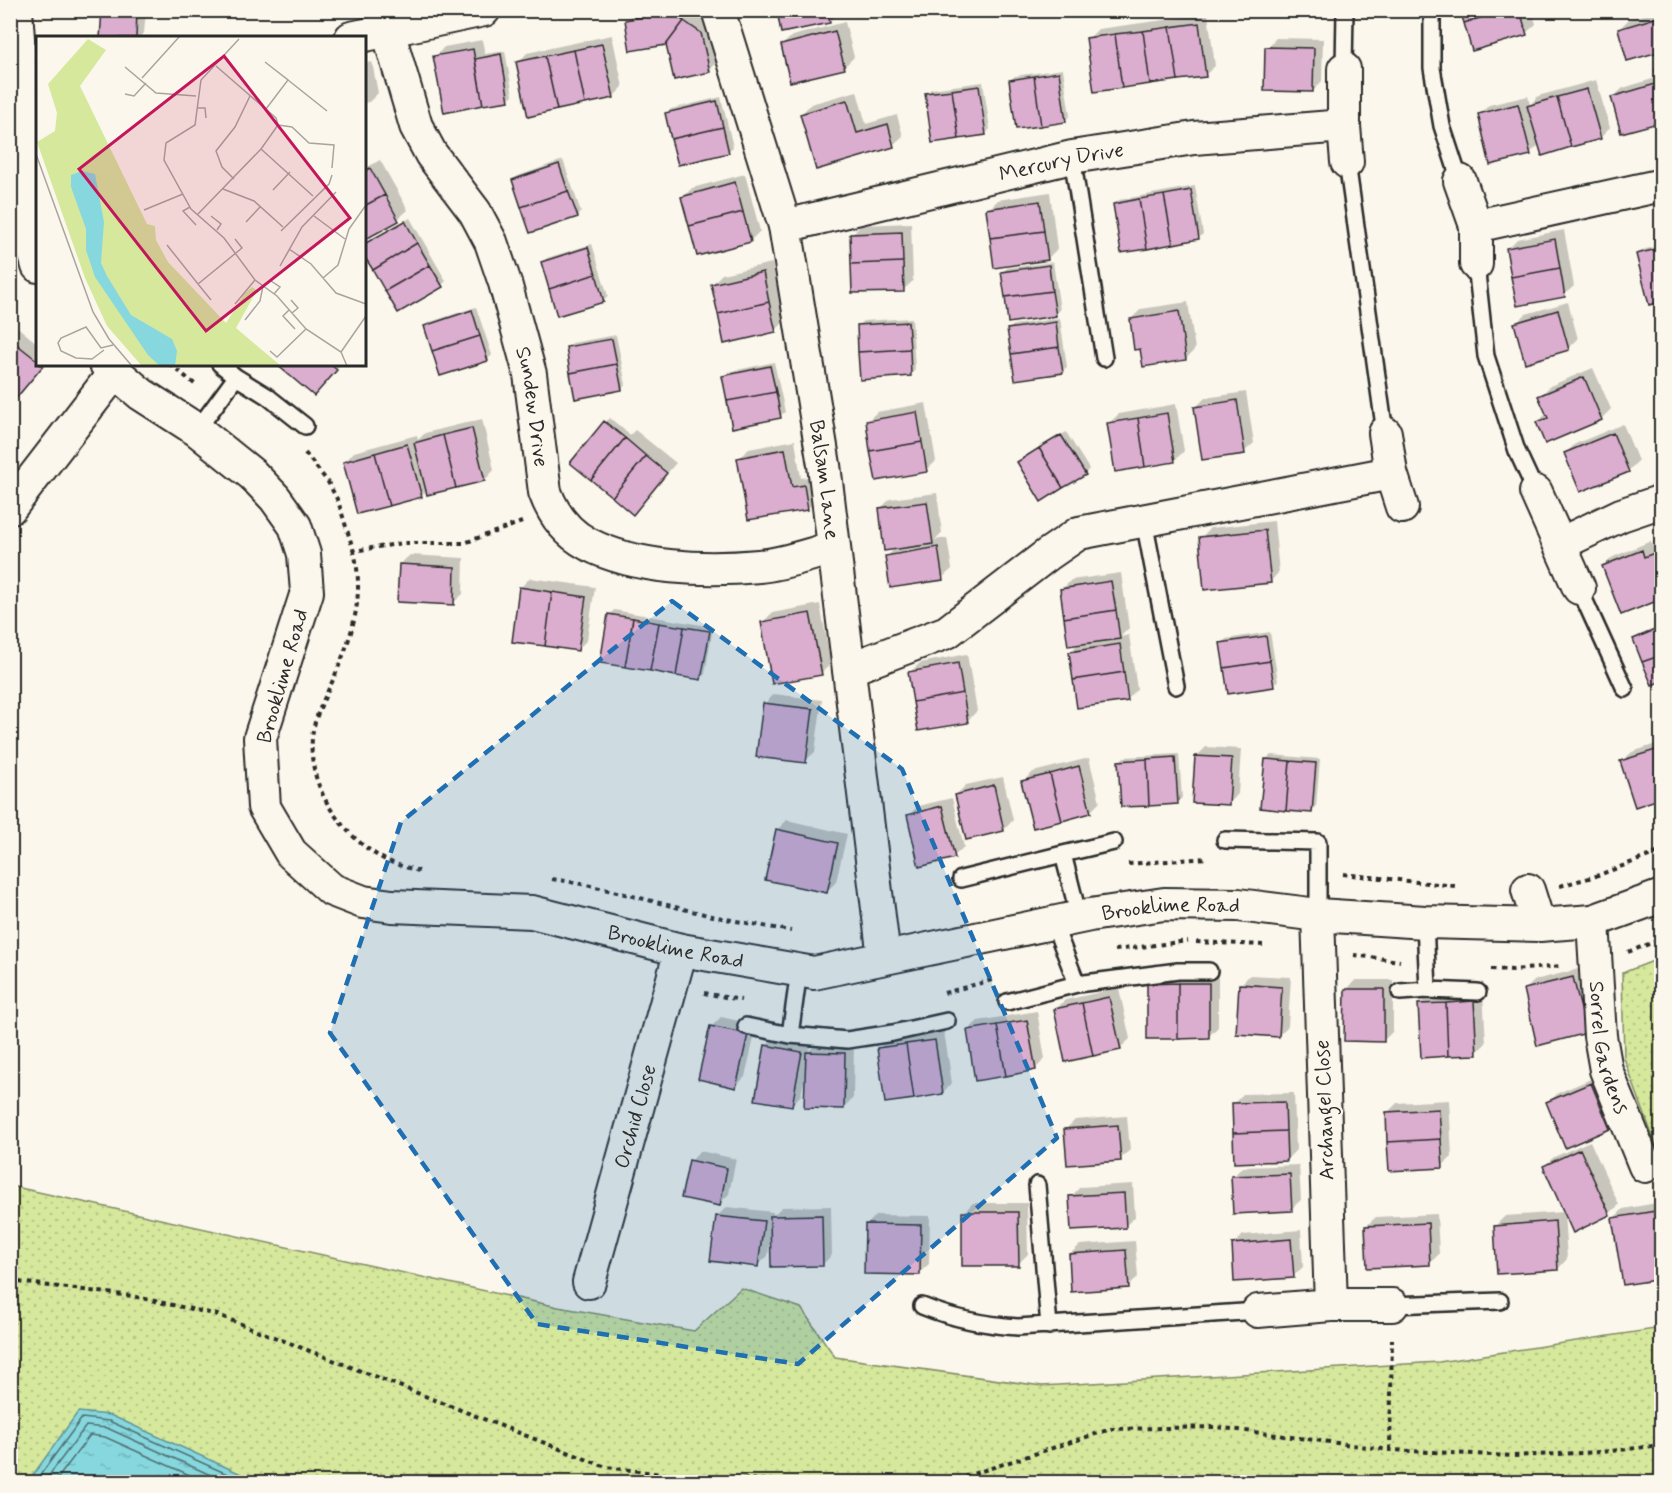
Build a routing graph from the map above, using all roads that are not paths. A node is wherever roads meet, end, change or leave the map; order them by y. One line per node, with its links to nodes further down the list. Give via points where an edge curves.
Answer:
1 (16, 10): 9 (street)
2 (484, 10): 6 (street)
3 (718, 10): 15 (street, Balsam Lane)
4 (1345, 10): 8 (lane)
5 (1432, 10): 13 (lane, via 1432,68 1442,126)
6 (388, 31): 7 (street); 33 (street, Sundew Drive, via 416,126 491,242 530,374 545,492 563,524 588,544 632,560 699,569 761,566)
7 (362, 36)
8 (1344, 69): 10 (street)
9 (30, 94): 17 (street, via 24,215)
10 (1344, 126): 11 (street, Mercury Drive, via 1194,138); 12 (street)
11 (1072, 158): 15 (street, Mercury Drive); 19 (lane)
12 (1347, 162): 25 (lane)
13 (1460, 181): 16 (street)
14 (1662, 185): 16 (street)
15 (784, 226): 33 (street, Balsam Lane)
16 (1476, 226): 18 (street)
17 (36, 257)
18 (1476, 264): 27 (lane, via 1486,356 1517,451)
19 (1104, 358)
20 (223, 366): 22 (lane)
21 (110, 369): 24 (street, Brooklime Road); 30 (street)
22 (236, 376): 23 (lane); 24 (lane)
23 (305, 426)
24 (197, 430): 49 (street, Brooklime Road, via 275,498 295,526 304,554 307,592 260,738 264,807 291,853 333,890 363,902 532,912)
25 (1385, 433): 26 (street)
26 (1391, 473): 29 (street); 31 (street)
27 (1536, 492): 32 (street)
28 (1662, 501): 32 (street, via 1621,515)
29 (1402, 507)
30 (10, 508)
31 (1144, 521): 35 (street, via 1079,533 948,632); 36 (lane)
32 (1560, 544): 34 (street)
33 (834, 548): 35 (street, Balsam Lane)
34 (1579, 588): 37 (lane)
35 (849, 669): 50 (street, Balsam Lane)
36 (1176, 686)
37 (1625, 689)
38 (1225, 840): 44 (lane, via 1318,842)
39 (1114, 842): 40 (lane)
40 (1063, 854): 41 (lane); 45 (lane)
41 (961, 879)
42 (1528, 890): 48 (street)
43 (1662, 896): 46 (street, Brooklime Road)
44 (1318, 915): 45 (street, Brooklime Road, via 1238,905 1164,904); 47 (street, Brooklime Road); 65 (street, Archangel Close)
45 (1066, 920): 50 (street, Brooklime Road); 53 (lane)
46 (1593, 921): 48 (street, Brooklime Road); 61 (street, Sorrel Gardens, via 1600,1036 1606,1070)
47 (1425, 922): 48 (street, Brooklime Road); 54 (lane)
48 (1539, 925)
49 (681, 950): 51 (street, Brooklime Road); 63 (street, Orchid Close)
50 (884, 958): 51 (street, Brooklime Road, via 814,973)
51 (799, 970): 60 (lane)
52 (1209, 971): 53 (lane, via 1178,971)
53 (1077, 984): 57 (lane)
54 (1428, 990): 55 (lane); 56 (lane)
55 (1400, 992)
56 (1478, 992)
57 (1007, 1002)
58 (947, 1021): 60 (lane, via 847,1040)
59 (746, 1026): 60 (lane)
60 (790, 1035)
61 (1645, 1166)
62 (1037, 1185): 69 (lane)
63 (589, 1282)
64 (1500, 1301): 66 (lane)
65 (1331, 1305): 66 (street); 68 (street)
66 (1392, 1305)
67 (922, 1306): 69 (lane, via 985,1325)
68 (1258, 1311): 69 (lane)
69 (1049, 1326)

